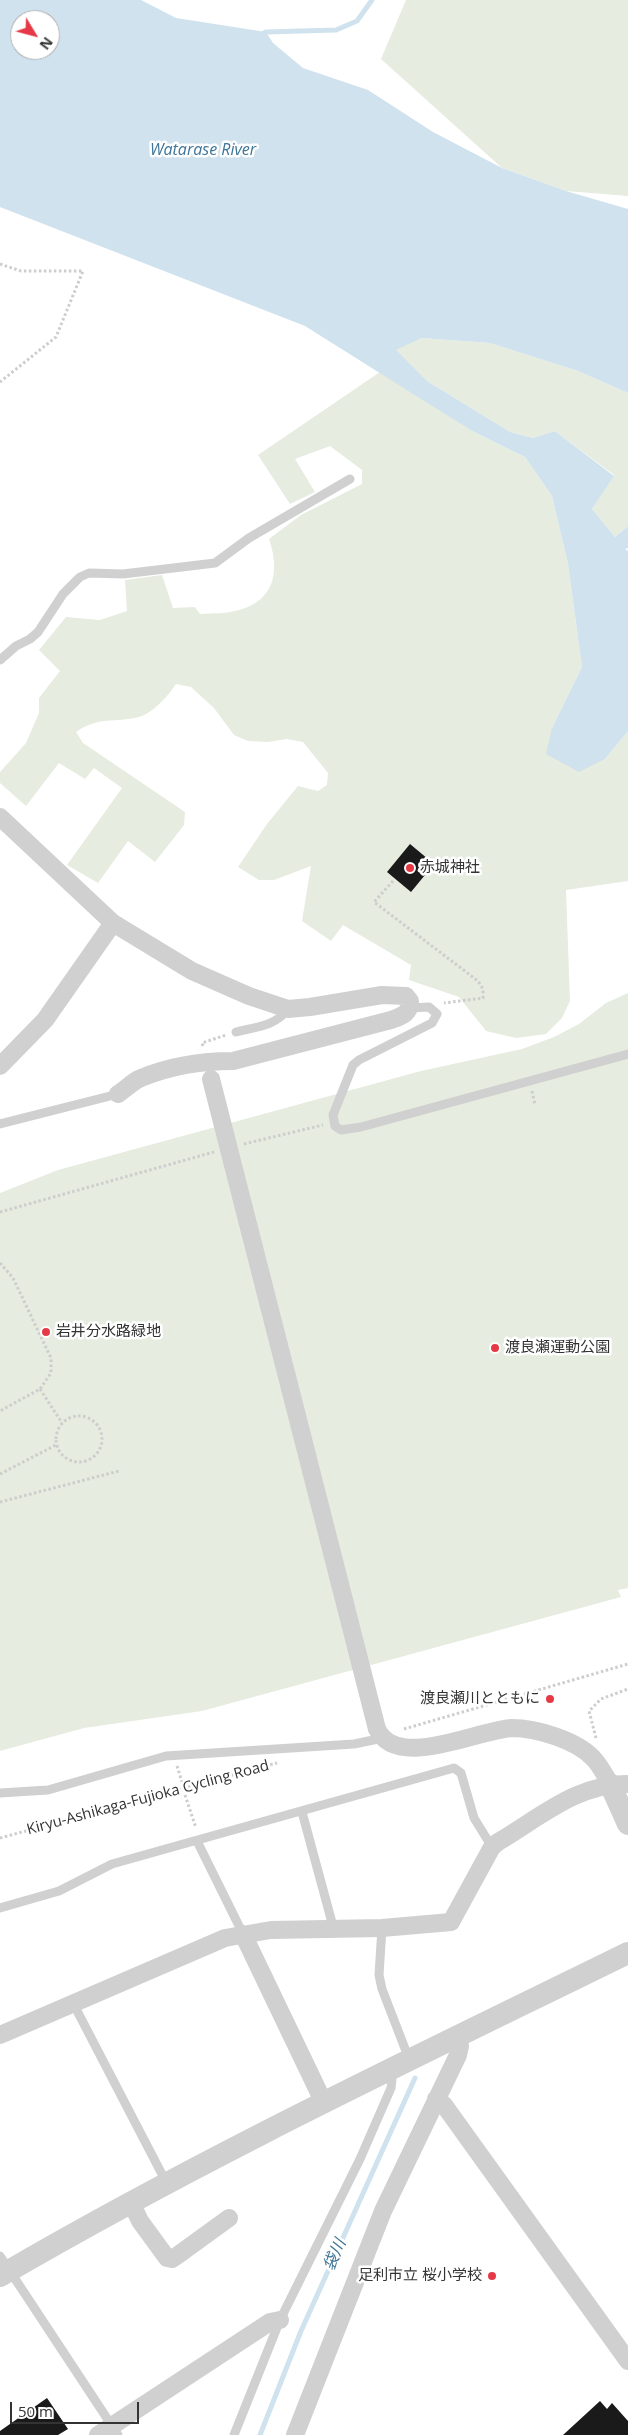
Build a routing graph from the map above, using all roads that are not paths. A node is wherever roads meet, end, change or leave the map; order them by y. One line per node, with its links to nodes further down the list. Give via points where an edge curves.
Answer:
1 (350, 478): 2 (lane, via 250,538 215,563 80,577 63,594 38,632)
2 (0, 660)
3 (0, 818): 4 (street)
4 (113, 923): 6 (street, via 192,971); 10 (street, via 45,1020)
5 (410, 1008): 6 (street, via 406,996 382,995); 8 (lane, via 429,1007 437,1014 432,1022 353,1065 333,1115 335,1126 341,1130); 9 (street, via 407,1013 391,1020 233,1061)
6 (288, 1009): 7 (lane, via 271,1024)
7 (236, 1032)
8 (628, 1054)
9 (208, 1061): 11 (street, via 139,1079); 13 (street, bridge)
10 (0, 1066)
11 (118, 1094): 12 (lane)
12 (0, 1124)
13 (385, 1732): 14 (street, via 394,1746 404,1748 427,1747 501,1730 534,1730 555,1736 593,1758); 15 (lane, via 354,1744 166,1756 48,1790)
14 (619, 1784): 17 (street); 19 (street, via 564,1800)
15 (0, 1793)
16 (302, 1812): 18 (lane); 19 (lane, via 454,1768 461,1773 474,1818); 22 (lane)
17 (628, 1824)
18 (197, 1841): 20 (lane, via 112,1864 59,1891); 23 (lane)
19 (492, 1847): 21 (street, via 451,1922)
20 (0, 1908)
21 (382, 1928): 22 (street); 28 (lane, via 379,1975)
22 (334, 1930): 23 (street, via 271,1930)
23 (242, 1934): 25 (street, via 225,1938); 31 (street)
24 (628, 1953): 27 (street)
25 (73, 2003): 26 (street); 32 (lane)
26 (0, 2036)
27 (456, 2037): 28 (street); 30 (street, via 460,2046 458,2055)
28 (409, 2059): 29 (street)
29 (387, 2070): 31 (street); 36 (lane, via 392,2080 391,2088)
30 (436, 2100): 37 (street, via 444,2105); 40 (street, via 383,2211)
31 (323, 2101): 32 (street)
32 (166, 2182): 33 (street)
33 (131, 2202): 34 (street, via 140,2221 167,2258 172,2259); 35 (street)
34 (229, 2218)
35 (3, 2267): 38 (lane)
36 (280, 2320): 38 (street, via 270,2322); 39 (lane)
37 (628, 2361)
38 (109, 2432)
39 (234, 2435)
40 (295, 2435)

